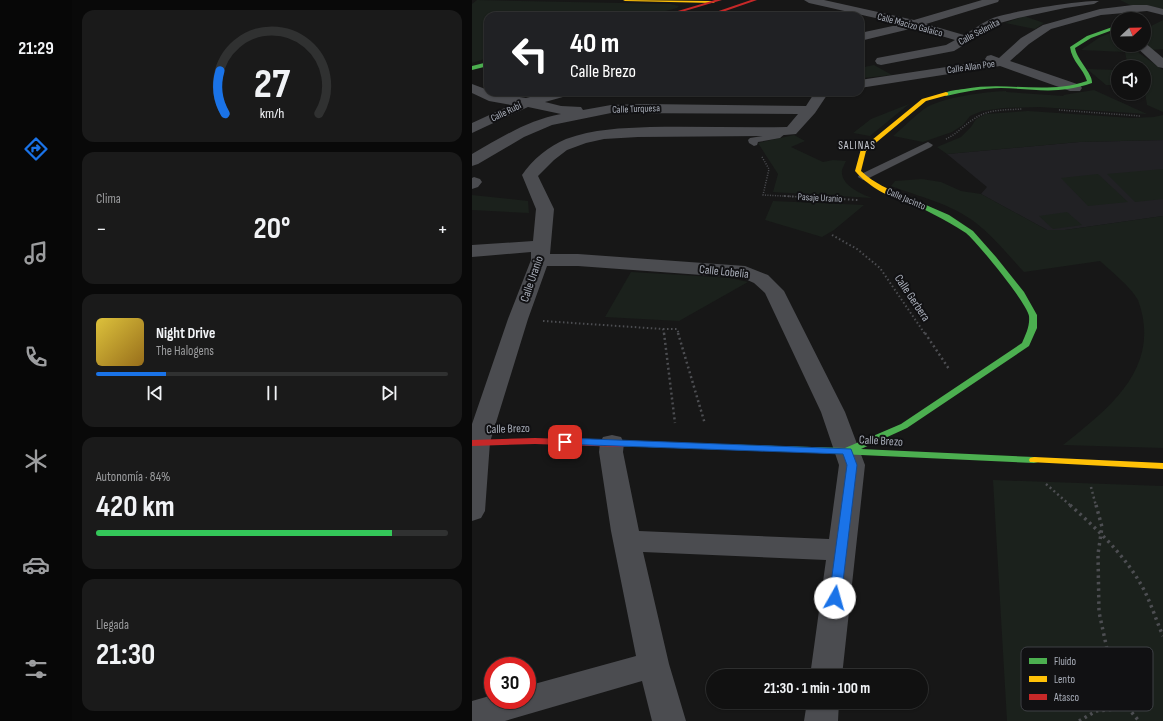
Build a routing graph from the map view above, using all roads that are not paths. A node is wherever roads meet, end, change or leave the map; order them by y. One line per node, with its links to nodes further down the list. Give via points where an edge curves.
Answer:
1 (625, 0): 7 (street)
2 (754, 0): 7 (street); 11 (street)
3 (809, 0): 8 (street, Calle Macizo Galaico)
4 (852, 0): 8 (street)
5 (994, 0): 16 (street)
6 (1101, 0): 19 (street, Calle Selenita, via 1065,5 996,21)
7 (724, 1): 9 (street); 10 (street)
8 (828, 4): 12 (street, Calle Macizo Galaico)
9 (679, 12)
10 (692, 12)
11 (716, 12)
12 (861, 12)
13 (864, 13): 16 (street, Calle Macizo Galaico)
14 (1163, 13): 15 (street, Calle Allan Poe); 22 (street, Calle Allan Poe, via 1147,8 1133,8 1071,19 1047,27 1025,41)
15 (1151, 18)
16 (911, 24): 18 (street); 19 (street, Calle Macizo Galaico)
17 (1111, 29): 30 (street, via 1072,47 1073,57 1090,77 1090,82)
18 (864, 36)
19 (967, 49): 21 (street, Calle Selenita, via 950,48); 22 (street)
20 (1148, 52): 23 (street)
21 (881, 61)
22 (1002, 62): 28 (street, Calle Allan Poe); 30 (street)
23 (1163, 64)
24 (484, 65): 25 (street)
25 (472, 68)
26 (484, 74): 27 (street)
27 (472, 77)
28 (864, 83)
29 (472, 88): 31 (street)
30 (1075, 88): 43 (street, via 1053,90 989,87 924,100 863,150 858,170)
31 (484, 93)
32 (490, 96): 35 (street)
33 (550, 96): 35 (street, Calle Rubí)
34 (819, 96): 37 (street)
35 (525, 103): 36 (street, via 561,110); 38 (street, Calle Rubí)
36 (611, 109): 37 (street, Calle Turquesa); 42 (street, Calle Turquesa, via 548,121 518,134)
37 (810, 110): 39 (street, via 791,131)
38 (472, 129)
39 (782, 132): 40 (lane, via 777,136 753,140); 45 (street, Calle Uranio, via 622,132 591,137 563,146 544,160 530,175 545,209)
40 (754, 143)
41 (928, 145): 43 (lane)
42 (472, 161)
43 (863, 176): 48 (street, Calle Jacinto, via 881,189 918,203 970,233 1016,288 1033,315 1033,328 1026,344 904,426)
44 (472, 251): 45 (street, Calle Lobelia)
45 (541, 253): 46 (street, Calle Uranio); 48 (street, Calle Lobelia, via 578,260 745,272 765,281 774,291 833,412)
46 (475, 443): 47 (street, Calle Brezo); 50 (street, Calle Uranio)
47 (612, 443): 48 (street, Calle Brezo); 51 (street)
48 (847, 451): 49 (street, Calle Brezo); 52 (street, Calle Lobelia, via 852,465)
49 (1163, 466)
50 (472, 511)
51 (627, 541): 52 (street); 53 (street)
52 (840, 550): 54 (street, Calle Lobelia)
53 (652, 664): 56 (street); 57 (street)
54 (827, 669)
55 (822, 709): 58 (street)
56 (472, 716)
57 (669, 721)
58 (821, 721)

